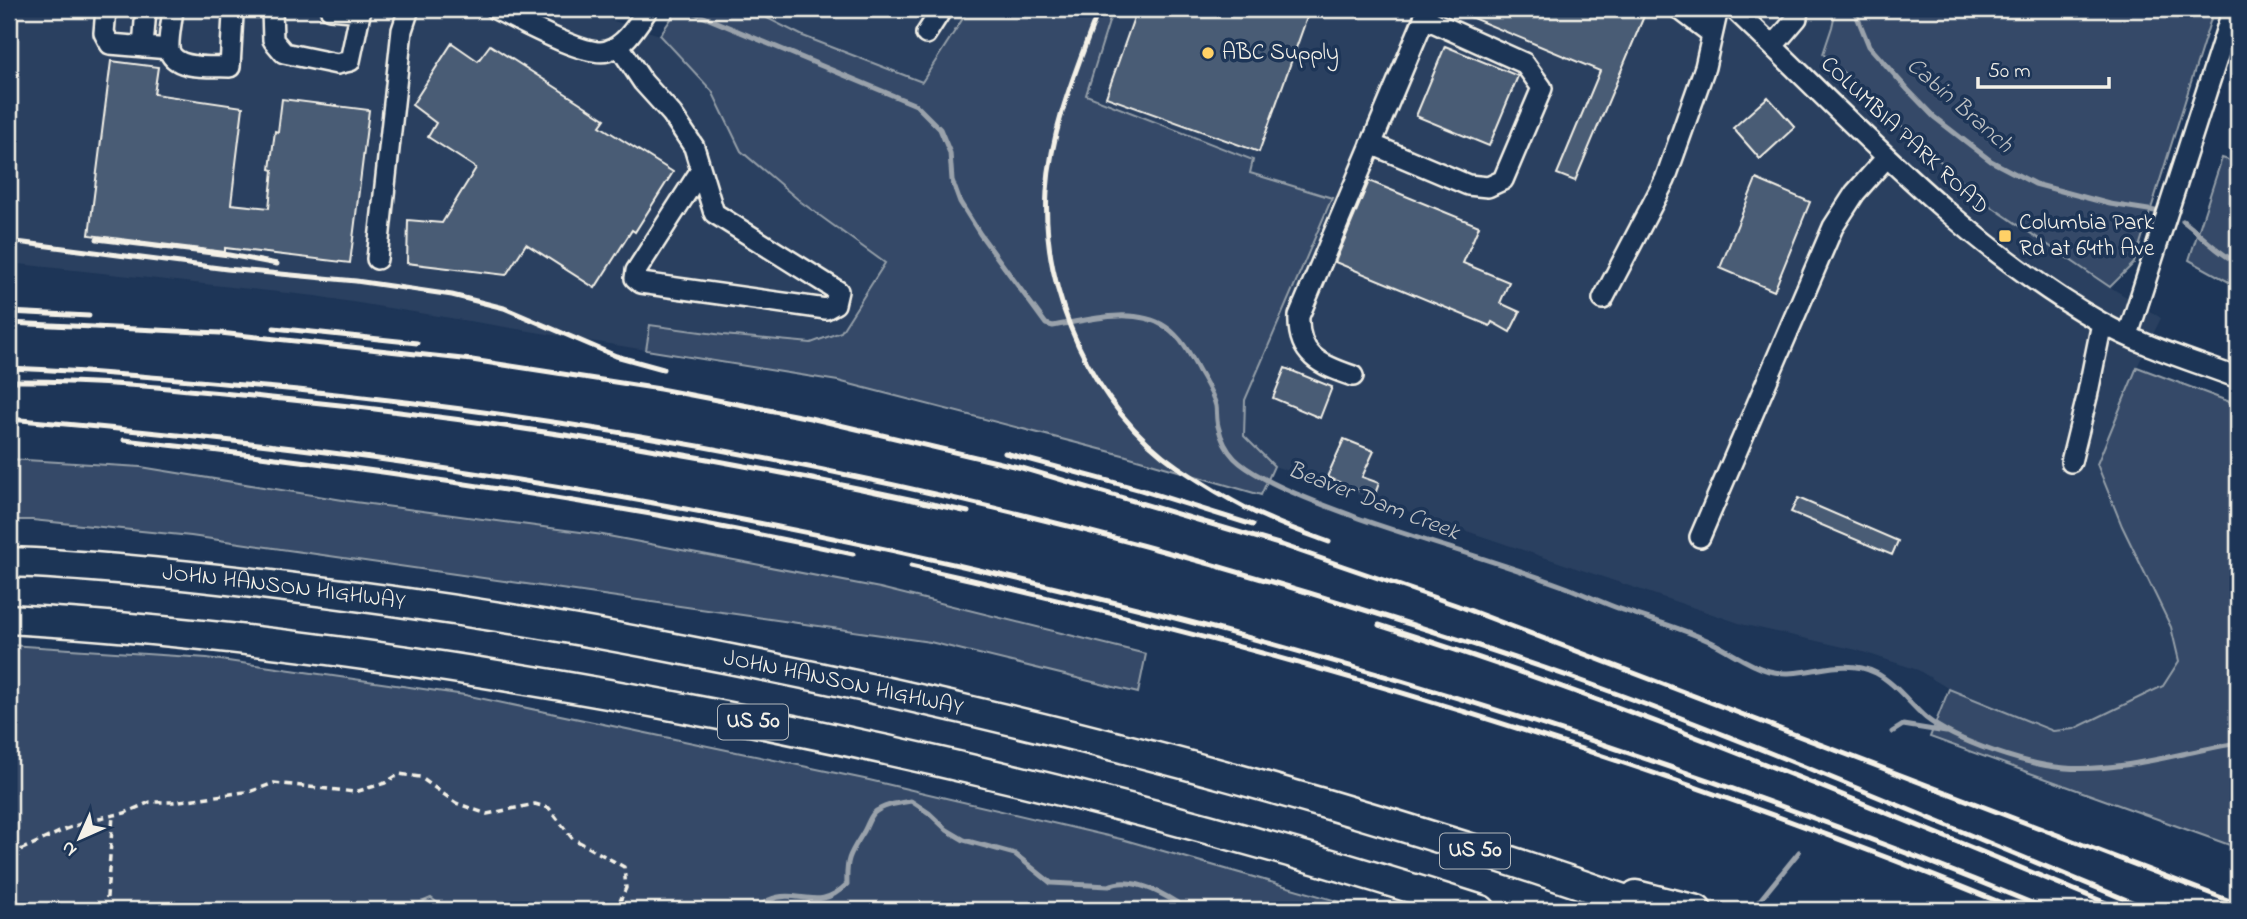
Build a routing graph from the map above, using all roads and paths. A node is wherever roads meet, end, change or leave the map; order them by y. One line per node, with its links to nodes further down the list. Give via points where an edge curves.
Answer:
1 (106, 9): 23 (street, via 104,33 110,44)
2 (146, 9): 23 (street)
3 (173, 9): 24 (street)
4 (230, 9): 24 (street, via 230,67 182,64)
5 (272, 9): 8 (street, via 273,40 284,53 337,64 350,61)
6 (330, 9): 7 (street)
7 (355, 9)
8 (361, 9)
9 (409, 9): 28 (street, via 402,30)
10 (495, 9): 21 (street, via 590,51 606,52)
11 (942, 9): 19 (street)
12 (1679, 9): 20 (street)
13 (1718, 9): 20 (street)
14 (1734, 9): 22 (street, COLUMBIA PARK ROAD)
15 (1798, 9): 22 (street, via 1797,18)
16 (2233, 9): 31 (street)
17 (1426, 13): 25 (street); 25 (street, via 1524,63 1542,88 1503,180 1488,187 1468,185)
18 (643, 17): 21 (street)
19 (926, 34)
20 (1712, 34): 29 (street, via 1665,180)
21 (619, 46): 27 (street, via 694,147)
22 (1773, 46): 26 (street, COLUMBIA PARK ROAD)
23 (143, 47): 24 (street)
24 (169, 48)
25 (1371, 144): 32 (street, via 1298,328 1311,355 1328,368)
26 (1887, 156): 30 (street, COLUMBIA PARK ROAD, via 1985,245); 35 (street, via 1854,193 1833,227)
27 (701, 170): 27 (street, via 714,213 838,290 835,304 826,309 642,283 635,278)
28 (377, 259)
29 (1603, 299)
30 (2102, 323): 31 (street, COLUMBIA PARK ROAD); 34 (street)
31 (2128, 335): 33 (street, COLUMBIA PARK ROAD)
32 (1353, 376)
33 (2238, 378)
34 (2071, 462)
35 (1700, 537)
36 (9, 562): 40 (highway, JOHN HANSON HIGHWAY / US 50, via 152,572 402,602 774,667 1143,753)
37 (9, 619): 43 (highway, US 50, via 228,638 365,656 545,683 753,722 1094,799)
38 (113, 816): 39 (path); 41 (path); 42 (path, via 150,802 252,791 274,783 355,792 399,774 420,777 456,803 486,814 535,804 549,808 572,838 624,867 626,888)
39 (9, 852)
40 (1566, 880): 44 (highway, JOHN HANSON HIGHWAY / US 50); 45 (highway)
41 (106, 910)
42 (617, 910)
43 (1481, 910)
44 (1655, 910)
45 (1698, 910)

